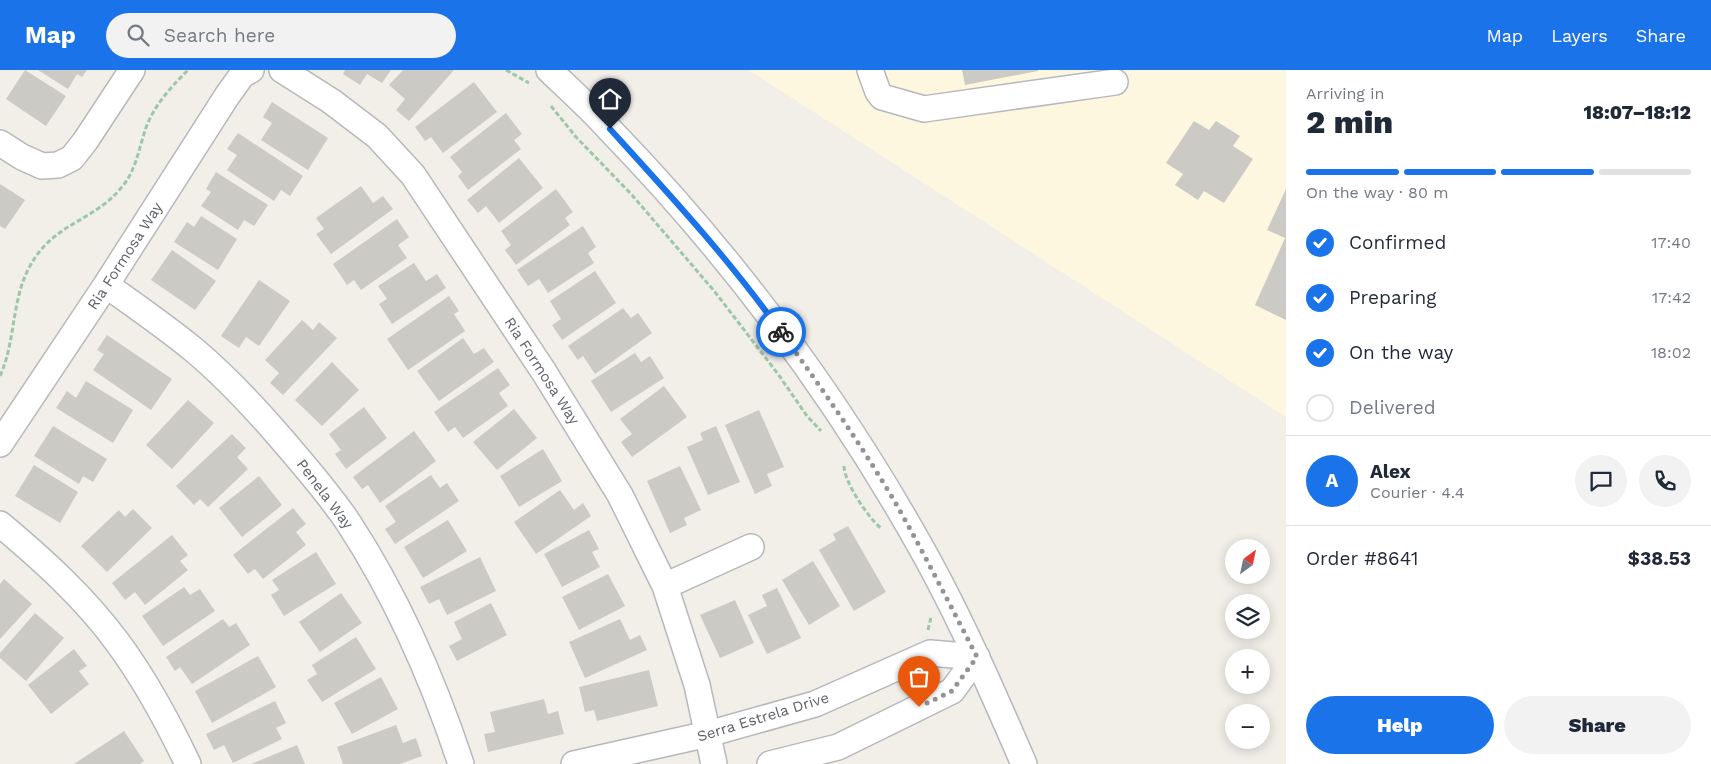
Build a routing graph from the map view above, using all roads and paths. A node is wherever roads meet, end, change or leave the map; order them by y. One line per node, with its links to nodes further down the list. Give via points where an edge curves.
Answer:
1 (132, 70): 10 (street, via 72,158 58,165 42,166 22,158)
2 (188, 70): 12 (path, via 169,89 152,114 134,167 122,188 98,210 57,234 36,256 20,293 10,349)
3 (251, 70): 11 (street, Ria Formosa Way, via 242,75 227,96)
4 (282, 70): 19 (street, Ria Formosa Way, via 377,136 413,175 544,372 620,495)
5 (506, 70): 7 (path)
6 (870, 70): 8 (street, via 882,97 924,109)
7 (540, 77): 22 (street, via 610,129 669,193 775,323 845,423 894,501)
8 (1115, 82)
9 (549, 104): 13 (path, via 699,273 807,416)
10 (0, 143)
11 (106, 285): 14 (street, Ria Formosa Way); 25 (street, Penela Way, via 202,358 256,410 330,497 382,576 418,648)
12 (0, 376)
13 (823, 432)
14 (0, 444)
15 (844, 463): 17 (path, via 846,477 870,517)
16 (0, 524): 24 (street, via 84,602 118,643 163,711)
17 (887, 531)
18 (751, 547): 19 (street)
19 (665, 586): 23 (street, Ria Formosa Way, via 697,685)
20 (931, 613): 21 (path, via 930,627 922,639)
21 (930, 653): 22 (street, Serra Estrela Drive); 23 (street, Serra Estrela Drive, via 815,704)
22 (977, 657): 28 (street, via 952,691 838,747); 29 (street)
23 (708, 734): 26 (street, Serra Estrela Drive); 27 (street, Ria Formosa Way)
24 (188, 764)
25 (461, 764)
26 (574, 764)
27 (714, 764)
28 (770, 764)
29 (1024, 764)

